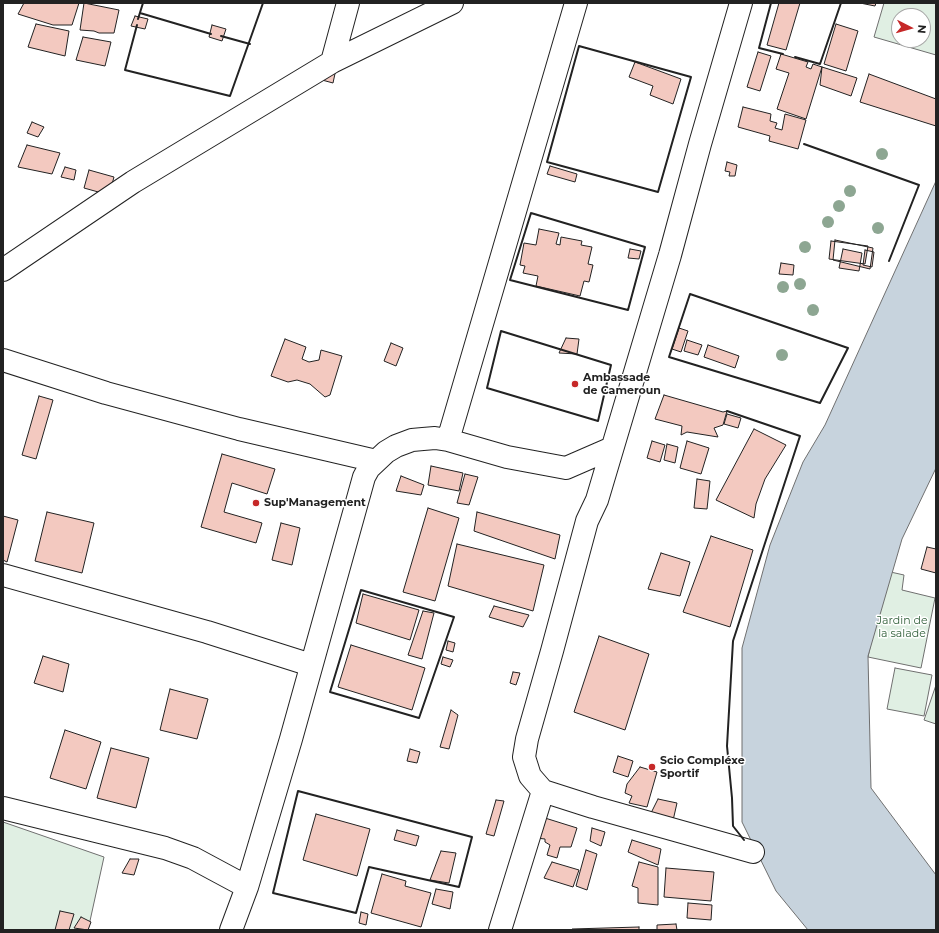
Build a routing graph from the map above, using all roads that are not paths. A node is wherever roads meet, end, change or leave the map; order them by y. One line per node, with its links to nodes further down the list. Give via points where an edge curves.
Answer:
1 (348, 3): 5 (street)
2 (452, 3): 5 (street)
3 (576, 3): 8 (street)
4 (741, 3): 9 (street)
5 (332, 62): 6 (street, via 133,182)
6 (3, 270)
7 (3, 360): 10 (street, via 113,395 239,429)
8 (448, 440): 9 (street, via 507,457 566,468); 10 (street, via 412,440 396,446)
9 (612, 448): 13 (street, via 597,500 587,521 527,738 524,757 530,776)
10 (376, 460): 12 (street, via 364,477)
11 (6, 580): 12 (street, via 207,632)
12 (311, 665): 16 (street)
13 (544, 791): 15 (street); 18 (street)
14 (3, 808): 16 (street, via 165,848 193,858)
15 (753, 852)
16 (247, 887): 17 (street)
17 (231, 930)
18 (500, 930)

